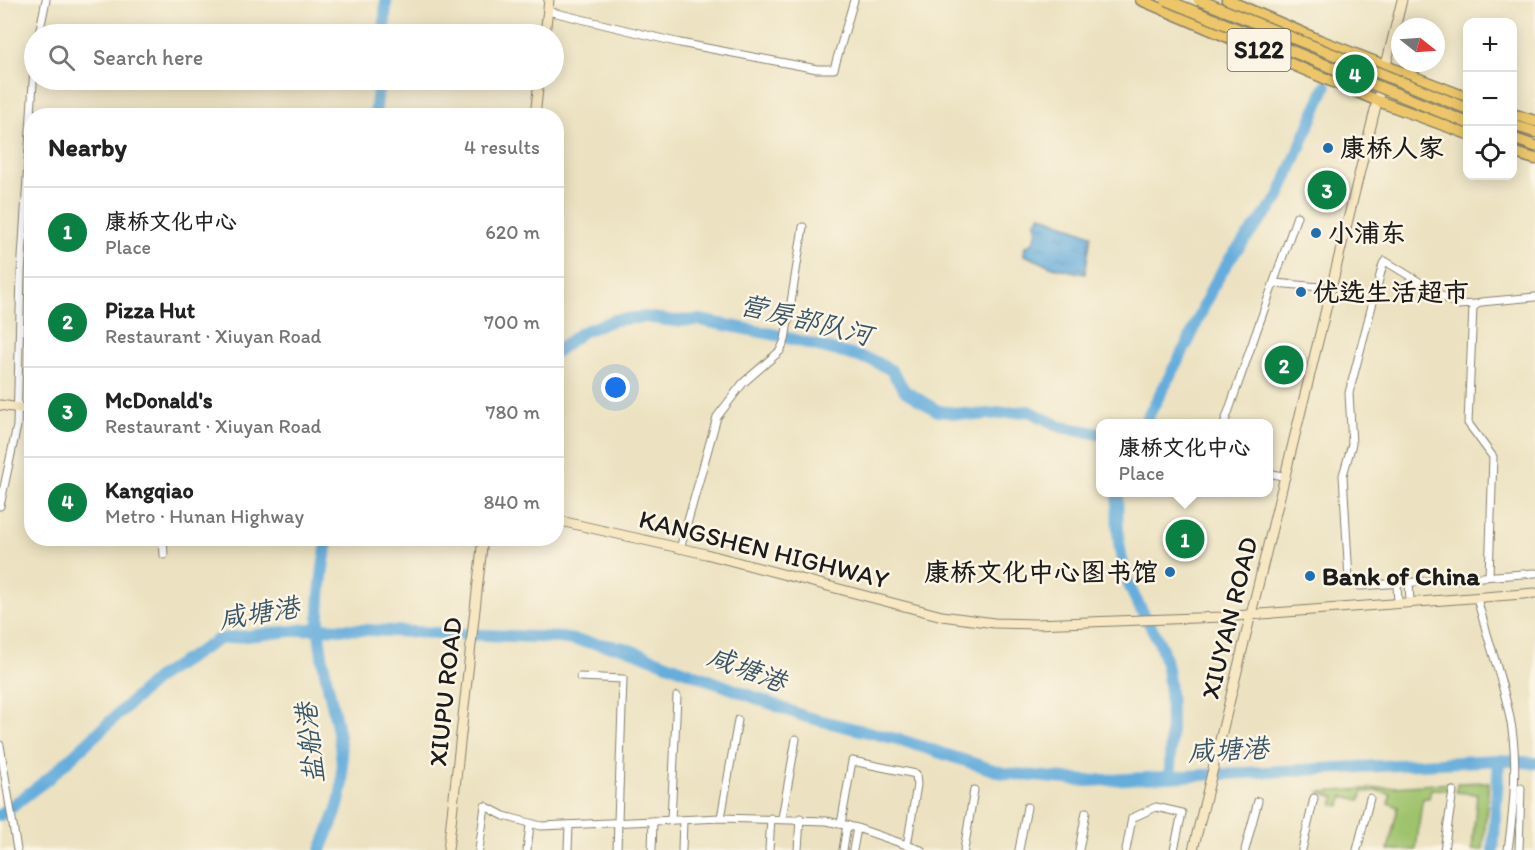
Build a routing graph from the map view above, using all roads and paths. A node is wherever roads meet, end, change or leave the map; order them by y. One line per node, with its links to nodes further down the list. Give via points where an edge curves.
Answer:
1 (45, 0): 10 (street)
2 (549, 0): 9 (main road)
3 (854, 0): 9 (street, via 834,69 680,43)
4 (1141, 0): 16 (main road, S122)
5 (1166, 0): 21 (main road, bridge)
6 (1199, 0): 17 (main road, bridge)
7 (1227, 0): 12 (main road, S122)
8 (1402, 0): 12 (main road, XIUYAN ROAD)
9 (548, 11): 11 (main road)
10 (41, 24)
11 (546, 24)
12 (1387, 66): 15 (main road, S122); 16 (main road, XIUYAN ROAD)
13 (33, 90): 18 (street)
14 (538, 90): 19 (main road)
15 (1463, 96)
16 (1378, 101): 25 (main road, S122); 34 (main road, XIUYAN ROAD)
17 (1463, 107)
18 (31, 108)
19 (536, 108)
20 (1517, 116): 22 (main road)
21 (1463, 121)
22 (1535, 121)
23 (1515, 126): 24 (main road)
24 (1535, 132)
25 (1463, 133)
26 (1517, 140): 27 (main road)
27 (1535, 146)
28 (1517, 154): 29 (main road)
29 (1535, 159)
30 (1297, 216): 33 (street)
31 (24, 226): 38 (street)
32 (802, 227): 47 (street, via 780,351 743,383 717,417)
33 (1275, 283): 34 (street); 40 (street)
34 (1331, 288): 42 (main road, XIUYAN ROAD)
35 (1535, 297): 36 (street)
36 (1476, 304): 50 (street, via 1472,315 1468,423 1493,457); 52 (street, via 1457,305 1385,261 1383,264 1349,393 1352,444 1343,475 1349,579 1360,586)
37 (0, 405): 38 (main road)
38 (17, 408): 39 (main road); 43 (street, via 15,444)
39 (24, 409)
40 (1225, 419)
41 (1273, 473): 42 (street)
42 (1286, 477): 57 (main road, XIUYAN ROAD)
43 (0, 506)
44 (564, 522): 47 (main road, KANGSHEN HIGHWAY)
45 (163, 546): 48 (street)
46 (482, 546): 85 (main road, XIUPU ROAD)
47 (680, 549): 57 (main road, KANGSHEN HIGHWAY, via 942,616 994,623)
48 (164, 555)
49 (1535, 573): 50 (street)
50 (1489, 576): 51 (street)
51 (1410, 583): 52 (street); 55 (street)
52 (1397, 584): 56 (street)
53 (1535, 593): 54 (main road, KANGSHEN HIGHWAY)
54 (1477, 598): 55 (main road, KANGSHEN HIGHWAY); 107 (street, via 1514,741)
55 (1410, 602): 56 (main road, KANGSHEN HIGHWAY)
56 (1398, 603): 57 (main road, KANGSHEN HIGHWAY)
57 (1251, 615): 102 (main road, XIUYAN ROAD)
58 (580, 677): 78 (street, via 623,679)
59 (677, 696): 75 (street)
60 (738, 720): 71 (street)
61 (796, 739): 73 (street)
62 (0, 745): 84 (street)
63 (1521, 788): 108 (street)
64 (974, 790): 97 (street)
65 (1453, 791): 106 (street)
66 (1314, 798): 104 (street)
67 (1370, 798): 105 (street)
68 (1258, 801): 103 (street)
69 (1027, 807): 98 (street)
70 (1086, 812): 99 (street)
71 (721, 818): 72 (street); 76 (street)
72 (771, 818): 73 (street); 92 (street)
73 (782, 818): 74 (street)
74 (800, 819): 81 (street); 93 (street)
75 (671, 820): 76 (street); 77 (street)
76 (683, 820): 91 (street)
77 (653, 821): 78 (street); 90 (street)
78 (618, 822): 80 (street); 89 (street)
79 (530, 825): 80 (street); 86 (street, via 485,806); 87 (street)
80 (569, 825): 88 (street)
81 (844, 825): 82 (street); 83 (street, via 852,760 916,774 917,785); 94 (street)
82 (857, 828): 83 (street); 95 (street)
83 (902, 847): 96 (street)
84 (17, 850)
85 (448, 850)
86 (478, 850)
87 (527, 850)
88 (568, 850)
89 (617, 850)
90 (652, 850)
91 (682, 850)
92 (769, 850)
93 (798, 850)
94 (843, 850)
95 (853, 850)
96 (921, 850)
97 (964, 850)
98 (1018, 850)
99 (1079, 850)
100 (1126, 850): 101 (street, via 1132,818 1156,807 1182,813)
101 (1173, 850)
102 (1193, 850)
103 (1245, 850)
104 (1302, 850)
105 (1357, 850)
106 (1444, 850)
107 (1508, 850)
108 (1519, 850)

